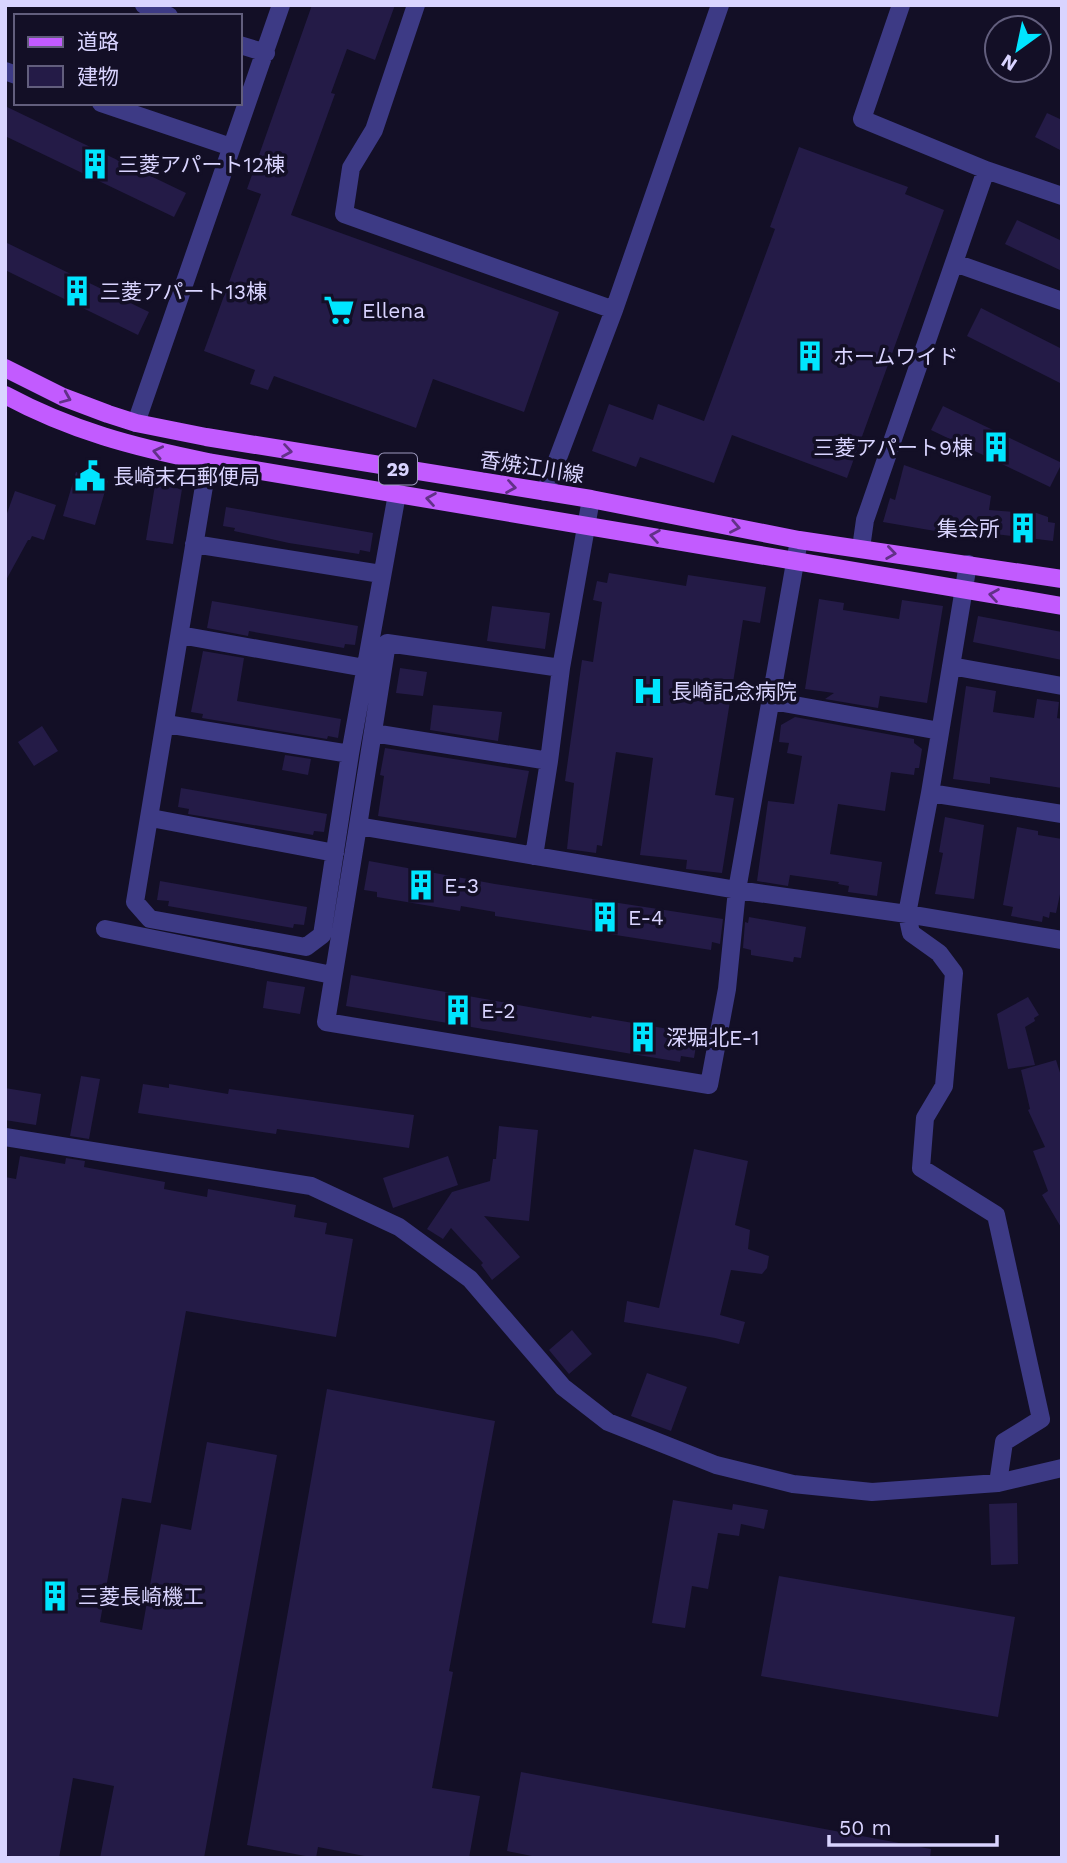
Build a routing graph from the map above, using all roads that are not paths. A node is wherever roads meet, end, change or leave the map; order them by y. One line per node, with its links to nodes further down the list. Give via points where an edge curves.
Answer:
1 (144, 5): 6 (street)
2 (281, 5): 8 (street)
3 (416, 5): 15 (street, via 374,130 351,168 344,214)
4 (720, 5): 15 (street)
5 (901, 5): 11 (street, via 862,119)
6 (164, 14)
7 (242, 46): 8 (street)
8 (266, 53): 10 (street)
9 (107, 105): 10 (street)
10 (231, 147): 18 (street)
11 (986, 170): 12 (street); 13 (street)
12 (1062, 196)
13 (955, 263): 14 (street); 26 (street, via 865,520)
14 (1062, 301)
15 (614, 310): 20 (street)
16 (5, 368): 18 (main road, 香焼江川線 / 29, one-way to 18, via 63,397)
17 (5, 395): 19 (main road, 29, one-way to 17, via 130,446)
18 (136, 423): 20 (main road, 香焼江川線 / 29, one-way to 20)
19 (208, 462): 21 (main road, 29); 25 (street)
20 (545, 492): 22 (main road, 香焼江川線 / 29)
21 (397, 494): 23 (main road, 29, one-way to 21); 29 (street)
22 (591, 499): 23 (street); 24 (main road, 香焼江川線 / 29, one-way to 24)
23 (587, 525): 27 (main road, 29, one-way to 23); 36 (street)
24 (799, 540): 26 (main road, 香焼江川線 / 29); 27 (street)
25 (194, 544): 29 (street); 33 (street)
26 (861, 548): 28 (main road, 香焼江川線 / 29, one-way to 28)
27 (795, 559): 31 (main road, 29); 38 (street)
28 (968, 564): 30 (main road, 香焼江川線 / 29); 31 (street)
29 (381, 573): 35 (street)
30 (1062, 579)
31 (964, 590): 32 (main road, 29, one-way to 31); 34 (street)
32 (1062, 606)
33 (180, 635): 35 (street); 39 (street)
34 (951, 666): 37 (street); 40 (street)
35 (365, 668): 42 (street)
36 (561, 668): 41 (street, via 387,643); 43 (street)
37 (1062, 686)
38 (772, 701): 40 (street); 50 (street)
39 (166, 724): 42 (street); 46 (street)
40 (940, 731): 44 (street)
41 (373, 733): 43 (street); 47 (street)
42 (350, 754): 48 (street)
43 (549, 761): 49 (street)
44 (930, 793): 45 (street); 51 (street)
45 (1062, 814)
46 (150, 818): 48 (street); 48 (street, via 135,902 150,919 306,947 322,935)
47 (358, 826): 49 (street); 54 (street)
48 (335, 853)
49 (534, 856): 50 (street)
50 (737, 890): 51 (street); 54 (street, via 727,989 709,1085 326,1022)
51 (907, 914): 53 (street); 57 (street, via 911,933 939,953 954,973 944,1086 925,1118 921,1168 996,1215 1041,1419 1004,1442)
52 (105, 929): 54 (street)
53 (1062, 940)
54 (332, 975)
55 (5, 1137): 57 (street, via 311,1186 399,1227 470,1279 563,1387 608,1422 716,1465 793,1484 872,1492)
56 (1062, 1468): 57 (street)
57 (998, 1483)

